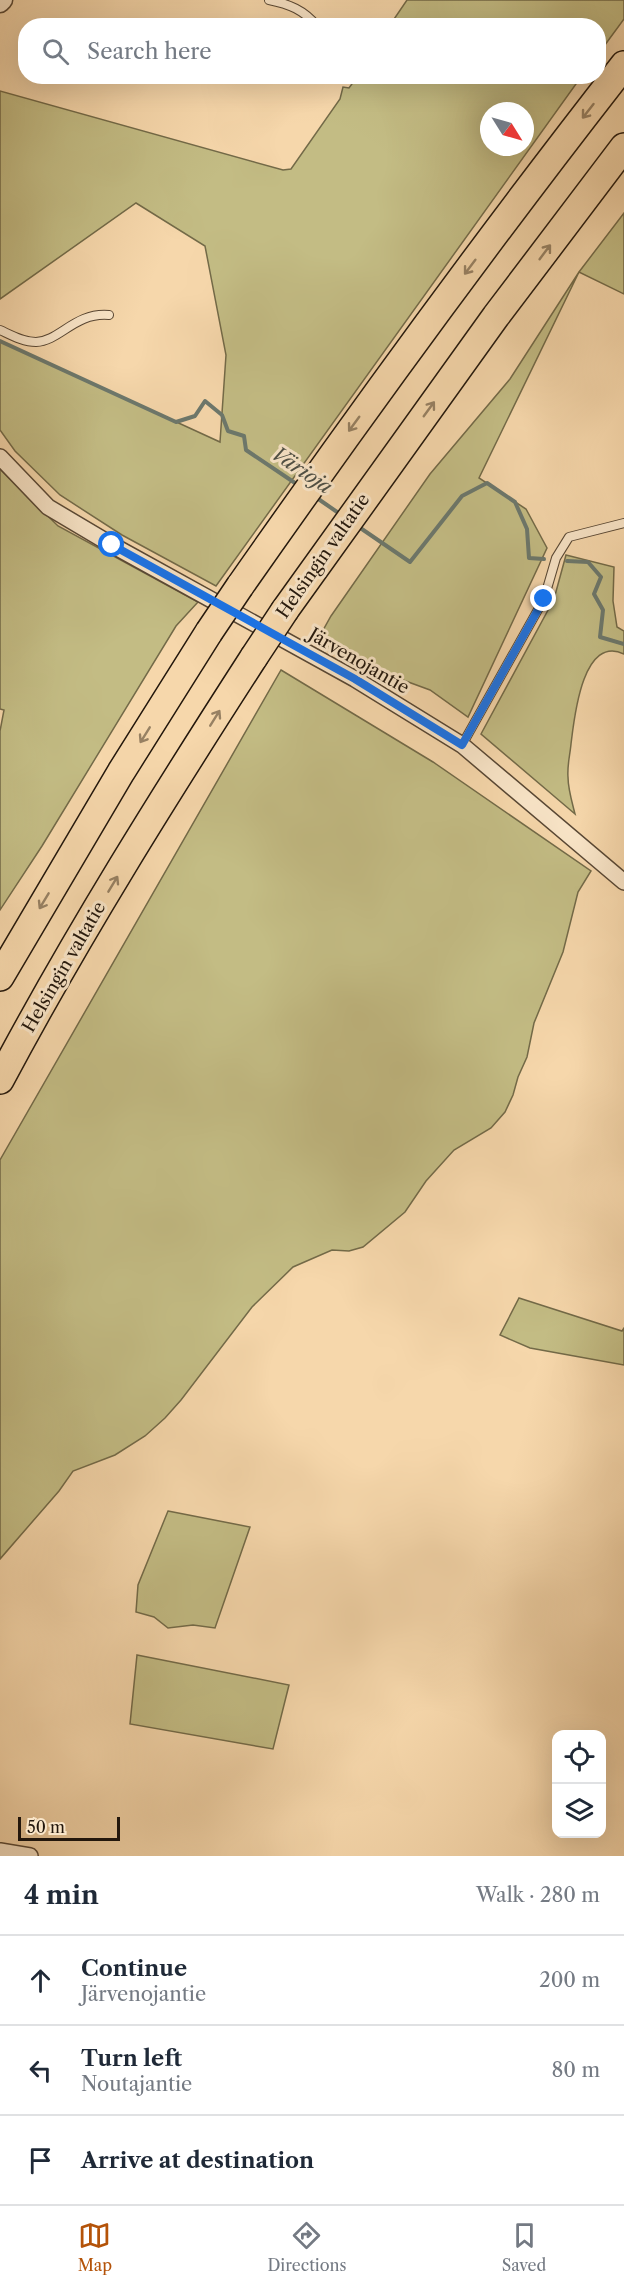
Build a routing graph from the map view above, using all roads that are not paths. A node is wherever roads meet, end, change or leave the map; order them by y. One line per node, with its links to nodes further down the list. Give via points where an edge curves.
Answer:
1 (269, 0): 2 (lane, via 295,7)
2 (310, 18)
3 (624, 65): 11 (highway, one-way to 11, bridge, via 461,278 240,586 121,772)
4 (624, 147): 12 (highway, Helsingin valtatie, one-way to 4, bridge, via 153,817 285,610 489,325)
5 (110, 315): 6 (lane, via 87,316 38,342)
6 (0, 330)
7 (0, 457): 9 (street, Järvenojantie, via 48,507 355,679)
8 (624, 522): 9 (lane, via 569,537 556,558 544,599)
9 (462, 745): 10 (street, Järvenojantie)
10 (624, 882)
11 (0, 977)
12 (0, 1080)
13 (0, 1851): 14 (street)
14 (30, 1856)

